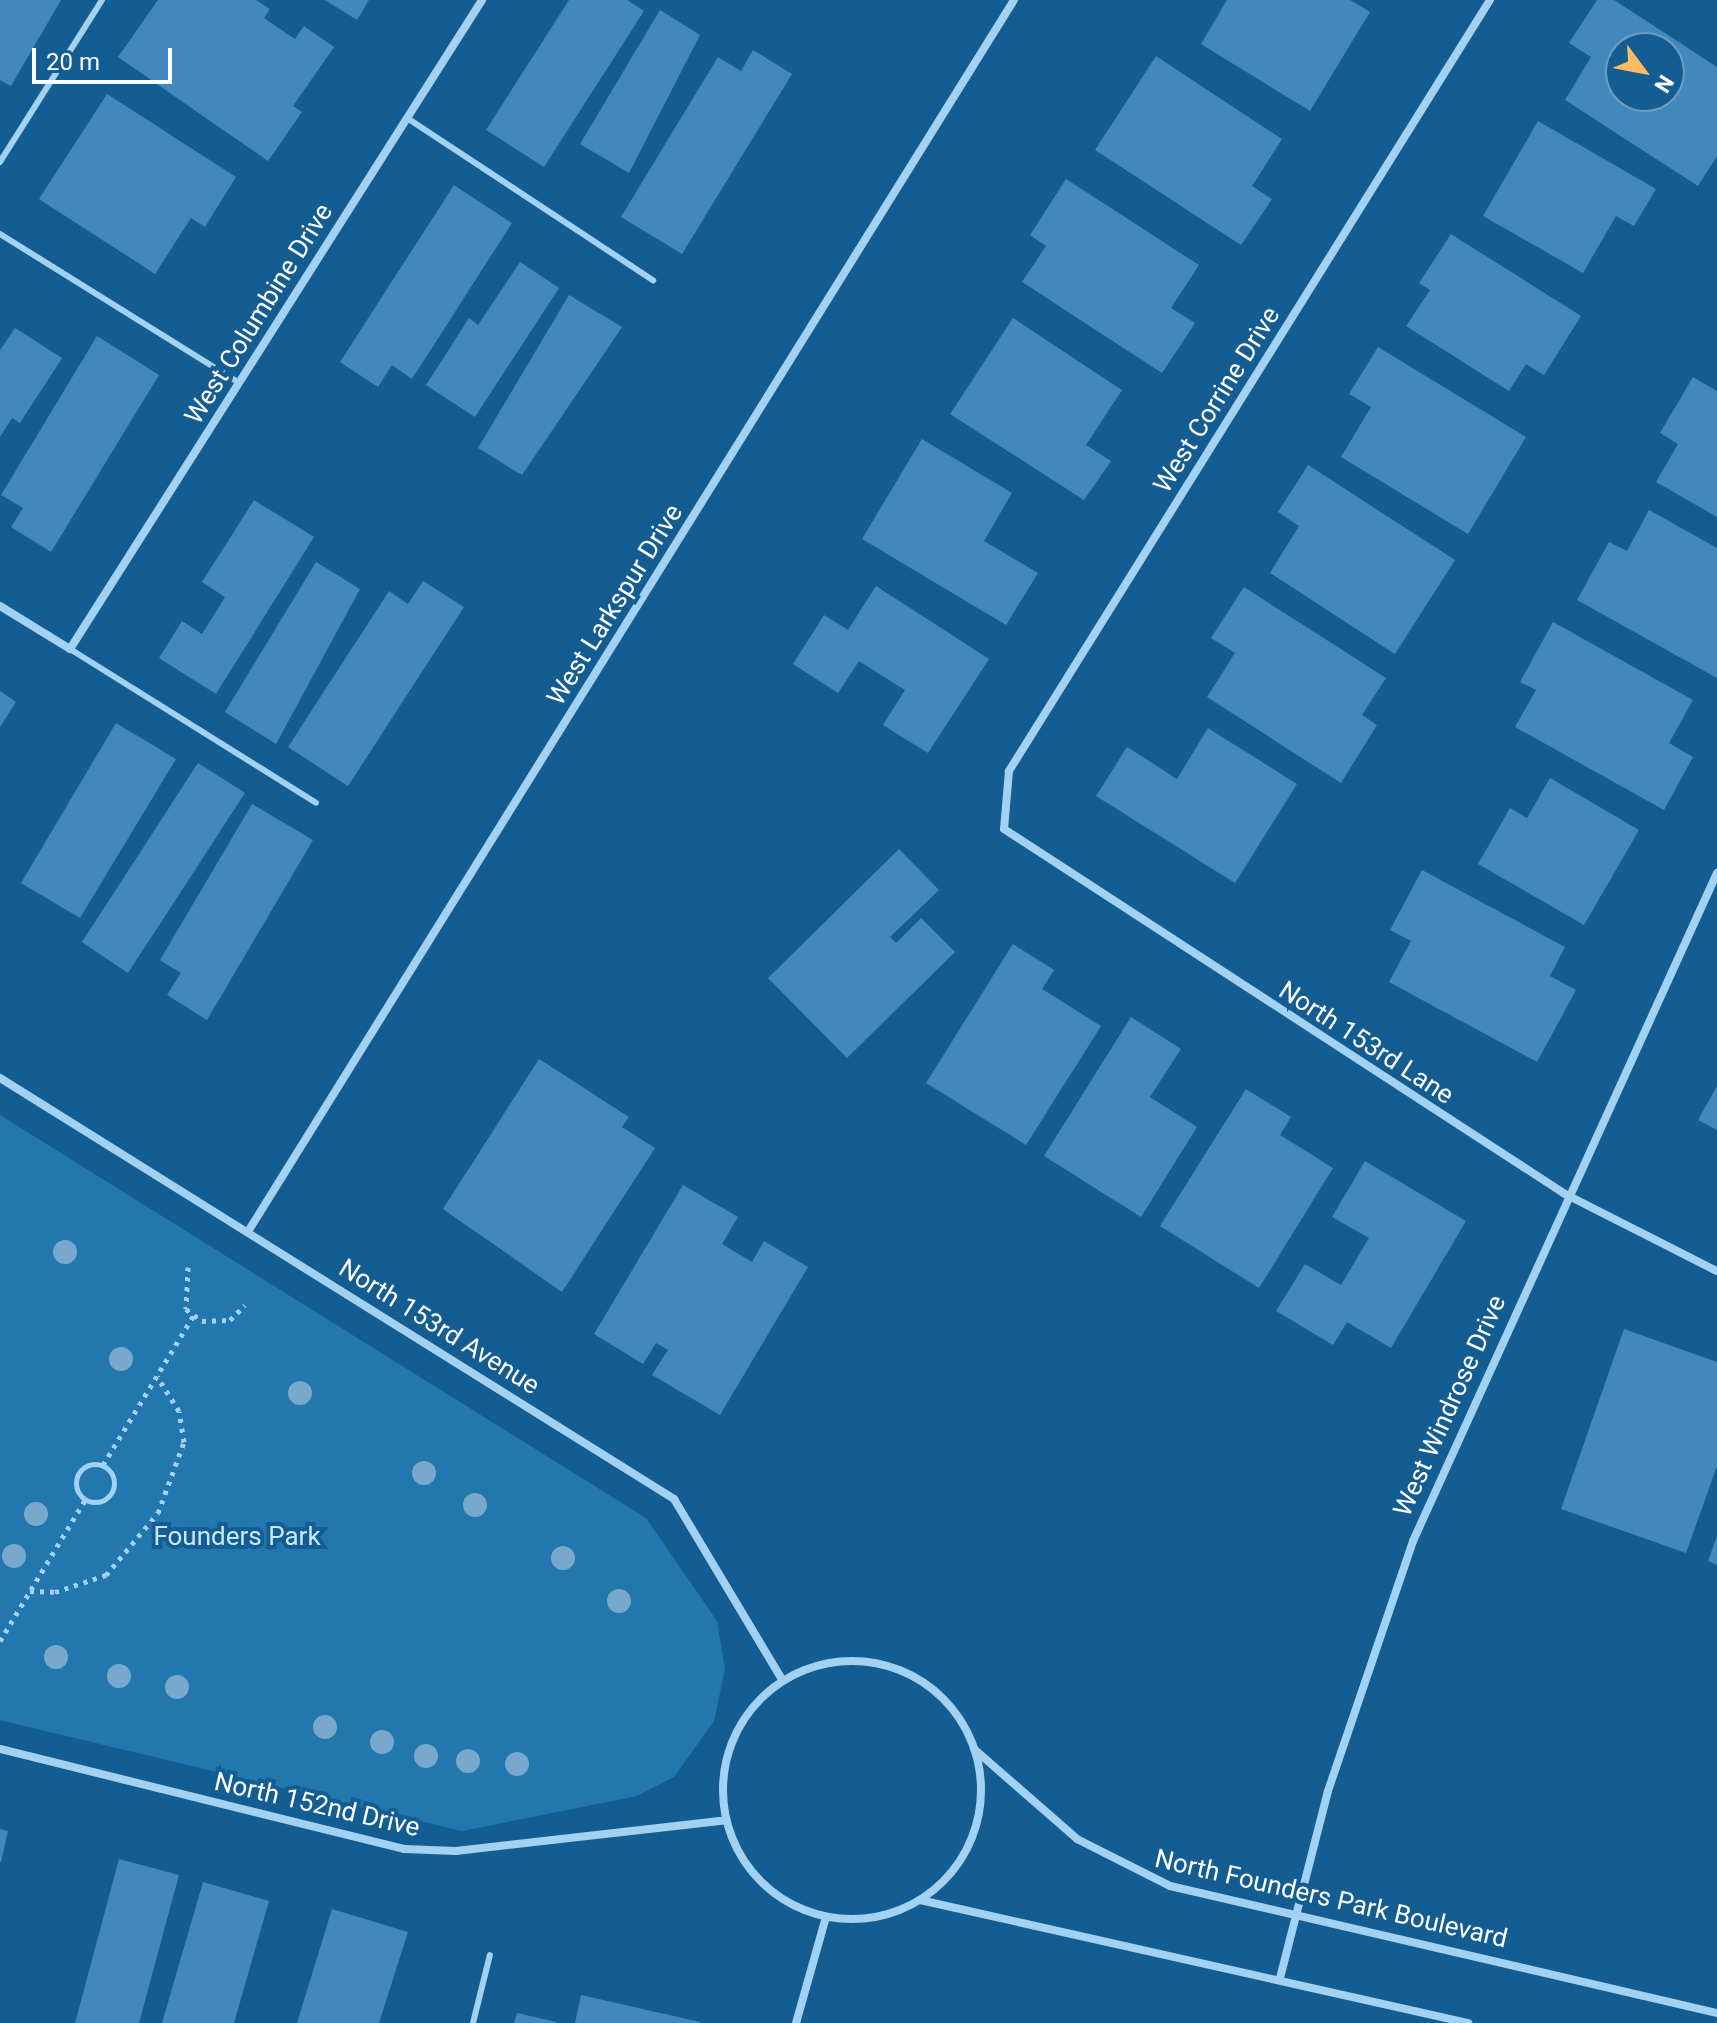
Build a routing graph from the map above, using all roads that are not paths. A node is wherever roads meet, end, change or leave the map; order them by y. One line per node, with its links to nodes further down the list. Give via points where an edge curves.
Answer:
1 (102, 0): 6 (lane)
2 (482, 0): 5 (street, West Columbine Drive)
3 (1014, 0): 17 (street, West Larkspur Drive)
4 (1490, 0): 13 (street, West Corrine Drive, via 1009,771)
5 (407, 118): 8 (lane); 9 (street, West Columbine Drive)
6 (0, 162)
7 (0, 234): 9 (lane)
8 (653, 280)
9 (239, 383): 11 (street, West Columbine Drive)
10 (0, 606): 11 (street)
11 (70, 649): 12 (lane)
12 (316, 803)
13 (1004, 829): 16 (street, North 153rd Lane)
14 (1717, 873): 16 (street, West Windrose Drive)
15 (0, 1078): 17 (street, North 153rd Avenue)
16 (1565, 1194): 18 (street, North 153rd Lane); 24 (street, West Windrose Drive, via 1413,1541 1328,1791)
17 (249, 1230): 19 (street, North 153rd Avenue, via 674,1499)
18 (1717, 1271)
19 (783, 1681): 21 (street, via 846,1661 889,1667 938,1694); 22 (street, via 737,1731 724,1775)
20 (0, 1749): 22 (street, North 152nd Drive, via 404,1849 456,1851)
21 (974, 1749): 23 (street, via 981,1783 966,1850); 24 (street, North Founders Park Boulevard, via 1041,1812 1128,1870)
22 (726, 1820): 25 (street, via 758,1880 786,1902)
23 (920, 1900): 25 (street, via 888,1914); 27 (street)
24 (1296, 1911): 27 (street, West Windrose Drive); 28 (street, North Founders Park Boulevard)
25 (826, 1917): 30 (street)
26 (490, 1955): 29 (lane)
27 (1280, 1978): 31 (street)
28 (1717, 2013)
29 (473, 2023)
30 (796, 2023)
31 (1468, 2023)

